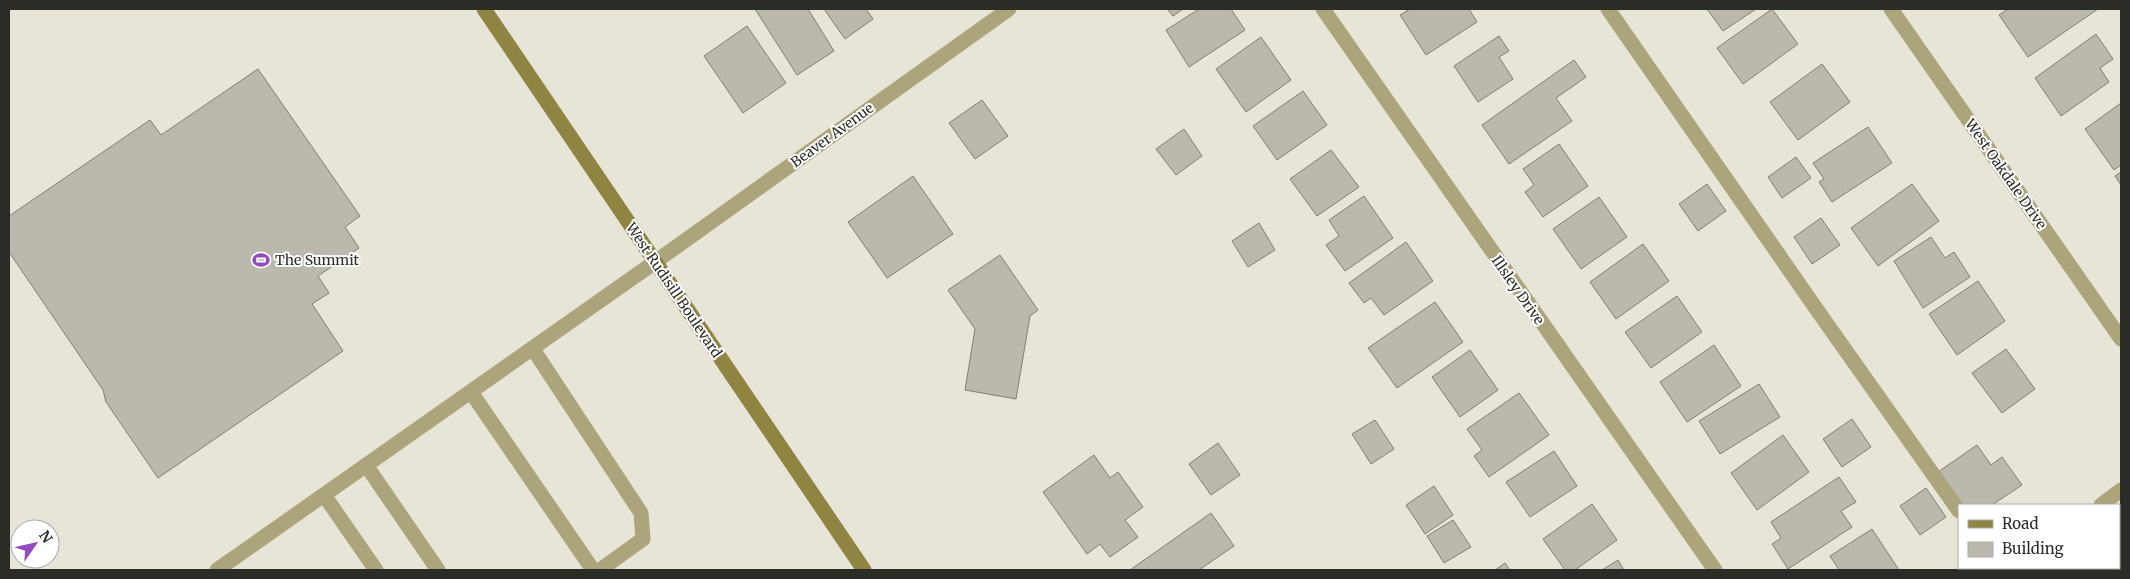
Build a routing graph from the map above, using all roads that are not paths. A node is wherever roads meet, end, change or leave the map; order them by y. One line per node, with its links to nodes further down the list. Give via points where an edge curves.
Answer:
1 (484, 9): 6 (street, West Rudisill Boulevard)
2 (1009, 9): 6 (street, Beaver Avenue)
3 (1323, 9): 21 (street, Illsley Drive)
4 (1608, 9): 14 (street)
5 (1891, 9): 7 (street, West Oakdale Drive)
6 (655, 262): 8 (street, Beaver Avenue); 20 (street, West Rudisill Boulevard)
7 (2121, 339)
8 (533, 349): 9 (street, Beaver Avenue); 19 (street, via 641,513 643,539)
9 (471, 392): 10 (street, Beaver Avenue); 18 (street)
10 (366, 466): 12 (street, Beaver Avenue); 17 (street)
11 (2121, 490): 13 (street)
12 (324, 495): 15 (street, Beaver Avenue); 16 (street)
13 (2102, 504)
14 (1958, 510)
15 (217, 570)
16 (376, 570)
17 (438, 570)
18 (593, 570)
19 (600, 570)
20 (864, 570)
21 (1715, 570)

